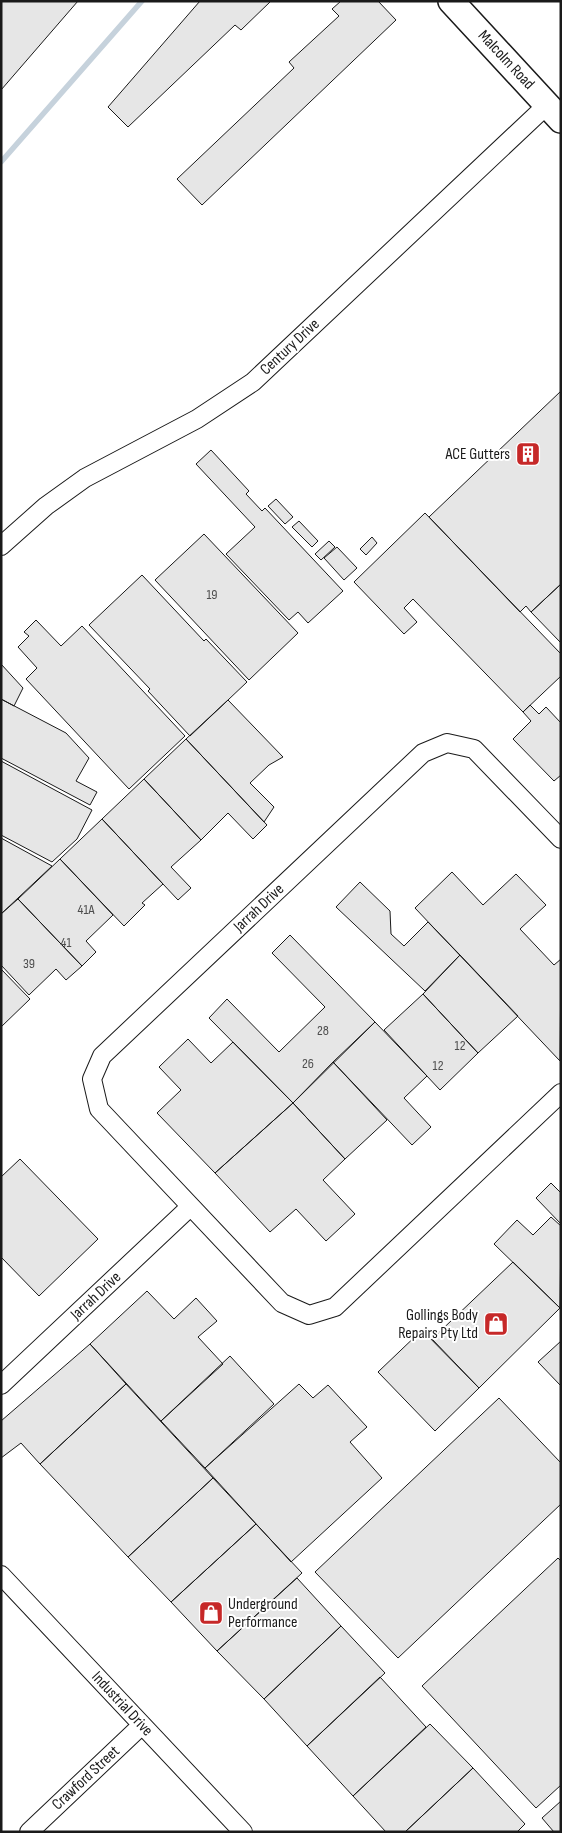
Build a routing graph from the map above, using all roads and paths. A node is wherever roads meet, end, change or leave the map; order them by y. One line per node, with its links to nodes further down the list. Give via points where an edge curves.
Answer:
1 (450, 1): 2 (street, Malcolm Road)
2 (554, 112): 3 (street, Century Drive, via 253,382 197,418 85,478 46,506)
3 (1, 546)
4 (561, 839): 6 (street, Jarrah Drive, via 474,749 447,743 423,753 102,1056 92,1079 99,1109)
5 (561, 1093): 6 (street, Jarrah Drive, via 335,1307 326,1310 309,1315 282,1303)
6 (190, 1207): 7 (street, Jarrah Drive)
7 (1, 1385)
8 (1, 1575): 9 (street, Industrial Drive)
9 (142, 1725): 10 (street, Crawford Street); 11 (street, Industrial Drive)
10 (29, 1832)
11 (243, 1832)

